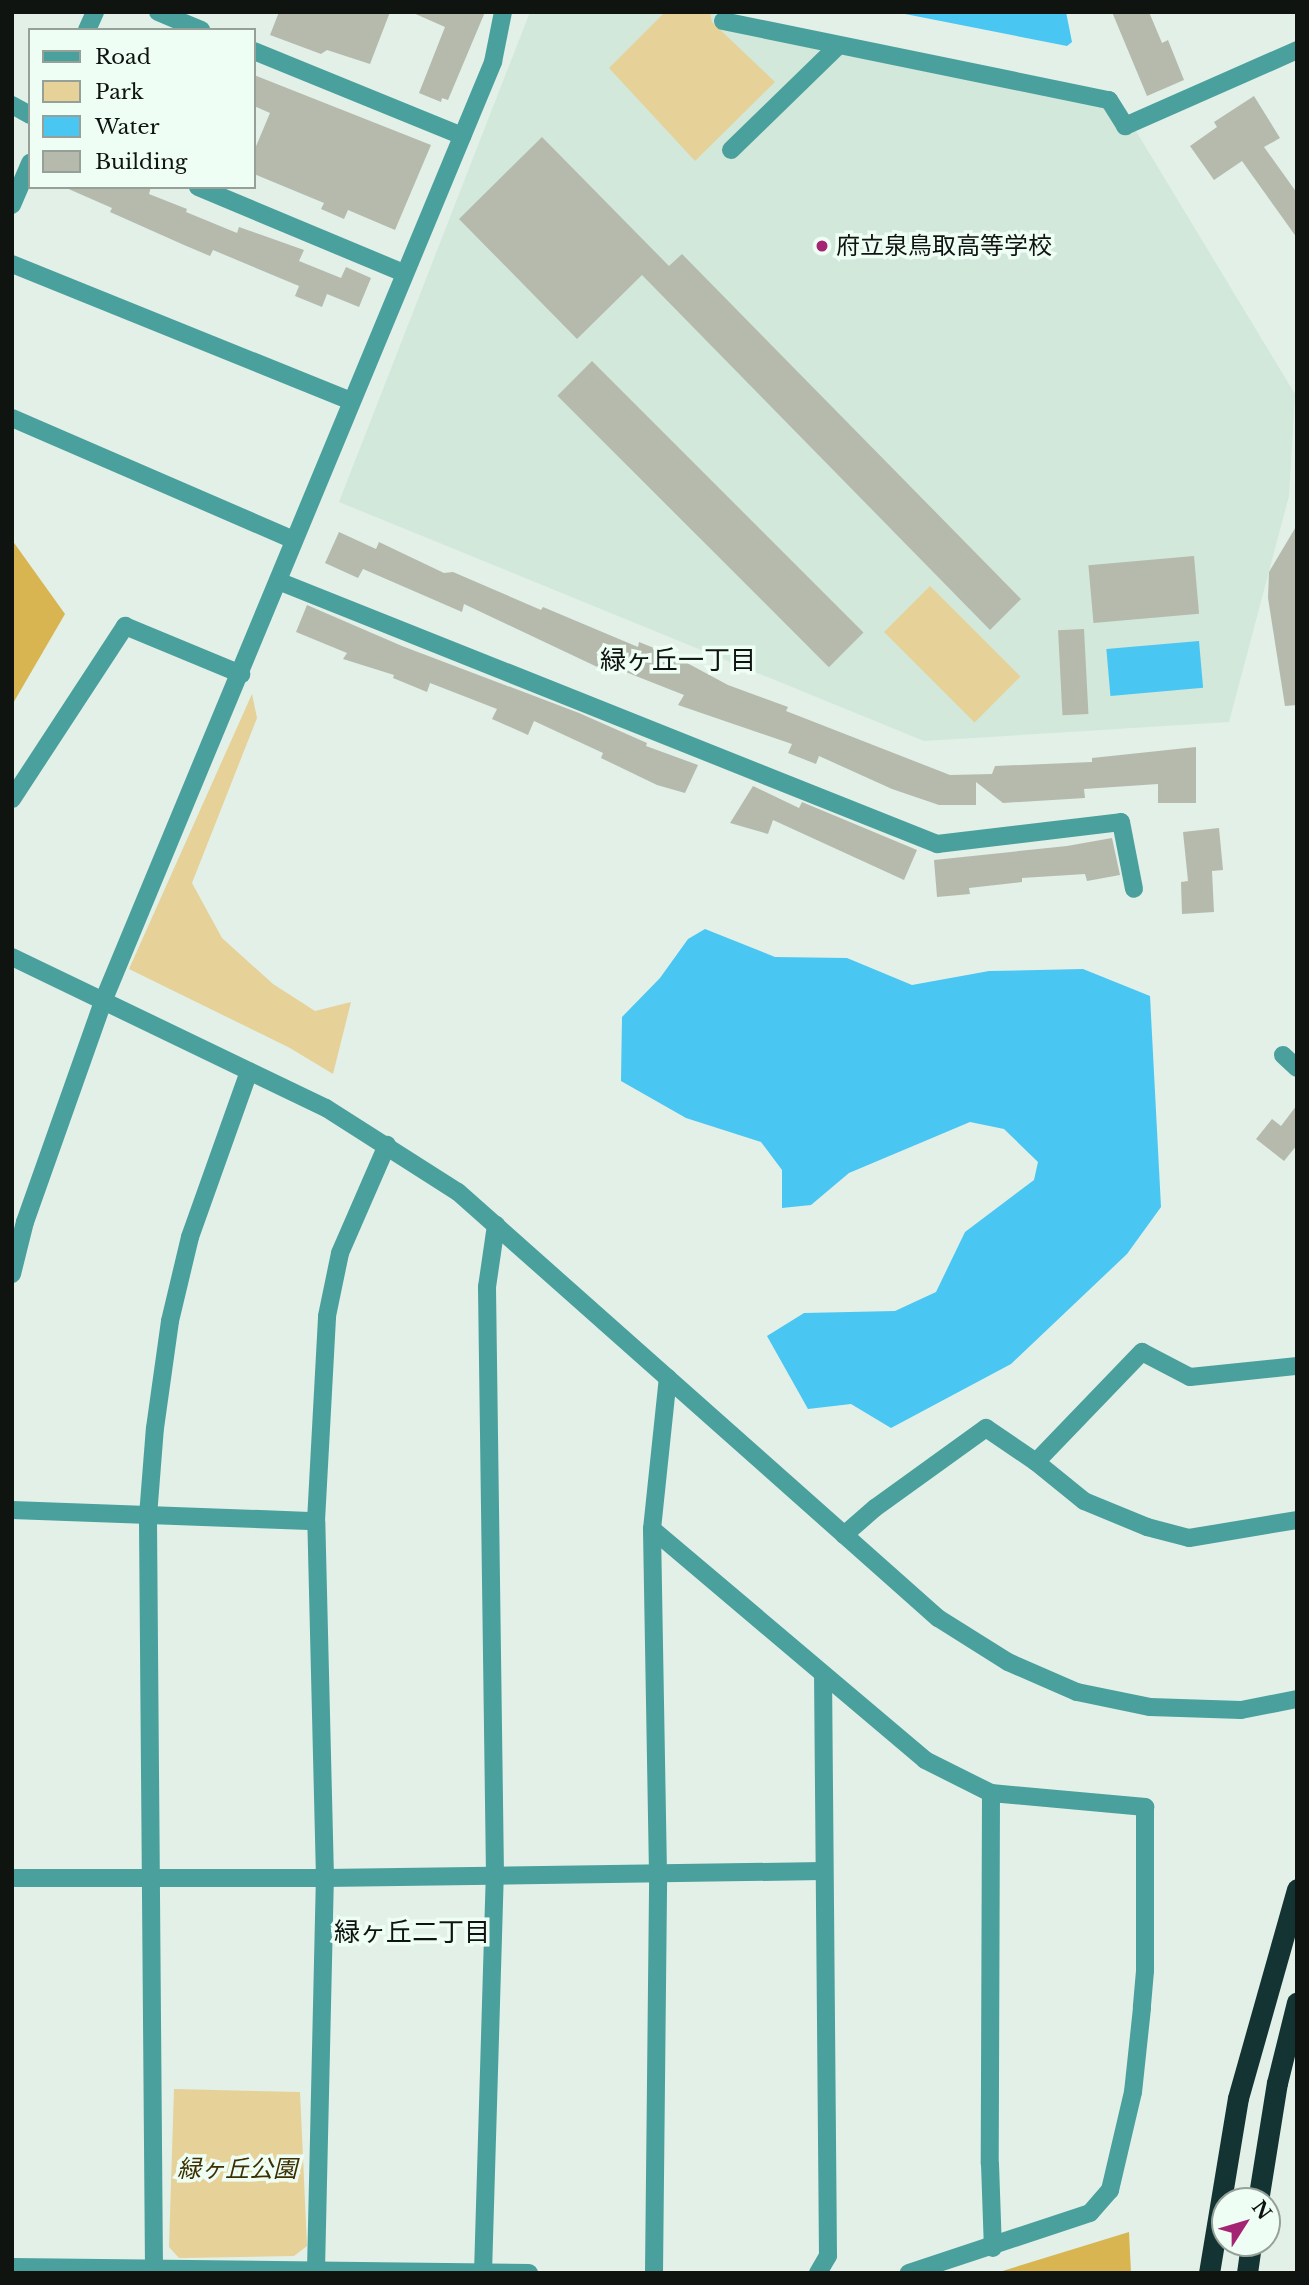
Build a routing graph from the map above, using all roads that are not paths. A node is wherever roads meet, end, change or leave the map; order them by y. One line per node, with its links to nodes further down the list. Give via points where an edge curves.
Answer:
1 (158, 12): 4 (street)
2 (503, 12): 10 (street, via 493,62)
3 (723, 21): 5 (street)
4 (196, 28)
5 (837, 47): 6 (street, via 1109,100 1125,126); 11 (street)
6 (1297, 50)
7 (256, 52): 10 (street)
8 (12, 105): 9 (street)
9 (28, 114)
10 (462, 136): 16 (street)
11 (731, 150)
12 (28, 168): 14 (street)
13 (203, 189): 16 (street)
14 (12, 205)
15 (12, 264): 17 (street)
16 (404, 272): 17 (street)
17 (351, 401): 19 (street)
18 (12, 418): 19 (street)
19 (294, 540): 20 (street)
20 (278, 581): 21 (street); 23 (street, via 937,844 1121,822)
21 (241, 674): 22 (street, via 125,626); 25 (street)
22 (12, 799)
23 (1134, 889)
24 (12, 957): 25 (street)
25 (104, 999): 28 (street); 31 (street, via 25,1222)
26 (1283, 1055): 27 (street)
27 (1297, 1068)
28 (249, 1071): 29 (street, via 326,1108); 36 (street, via 190,1237 170,1321)
29 (387, 1145): 30 (street, via 458,1192); 38 (street, via 340,1253 327,1316)
30 (496, 1225): 33 (street); 46 (street, via 487,1287)
31 (12, 1274)
32 (1297, 1366): 34 (street, via 1189,1377 1142,1352)
33 (668, 1378): 39 (street); 40 (street)
34 (1037, 1462): 37 (street, via 1084,1501 1147,1527 1189,1538); 40 (street, via 986,1428 875,1507)
35 (12, 1510): 36 (street)
36 (148, 1516): 38 (street); 48 (street)
37 (1297, 1520)
38 (316, 1521): 49 (street)
39 (652, 1529): 41 (street); 45 (street)
40 (844, 1535): 42 (street, via 938,1618 1008,1662 1077,1692 1150,1707 1241,1710)
41 (823, 1676): 43 (street, via 925,1760); 44 (street)
42 (1297, 1699)
43 (991, 1793): 53 (street); 53 (street, via 1146,1807 1143,1995 1133,2091 1110,2190 1090,2213)
44 (822, 1871): 45 (street); 60 (street, via 828,2256)
45 (658, 1874): 46 (street); 59 (street)
46 (495, 1875): 49 (street); 57 (street)
47 (12, 1878): 48 (street)
48 (153, 1878): 49 (street); 55 (street)
49 (325, 1878): 56 (street)
50 (1297, 1889): 62 (highway, via 1238,2098)
51 (1297, 2002): 52 (highway, via 1277,2083)
52 (1260, 2187)
53 (993, 2248): 61 (street)
54 (12, 2267): 55 (street)
55 (161, 2270): 56 (street)
56 (326, 2271): 57 (street)
57 (483, 2272): 58 (street)
58 (529, 2273)
59 (654, 2273)
60 (818, 2273)
61 (909, 2273)
62 (1209, 2273)

